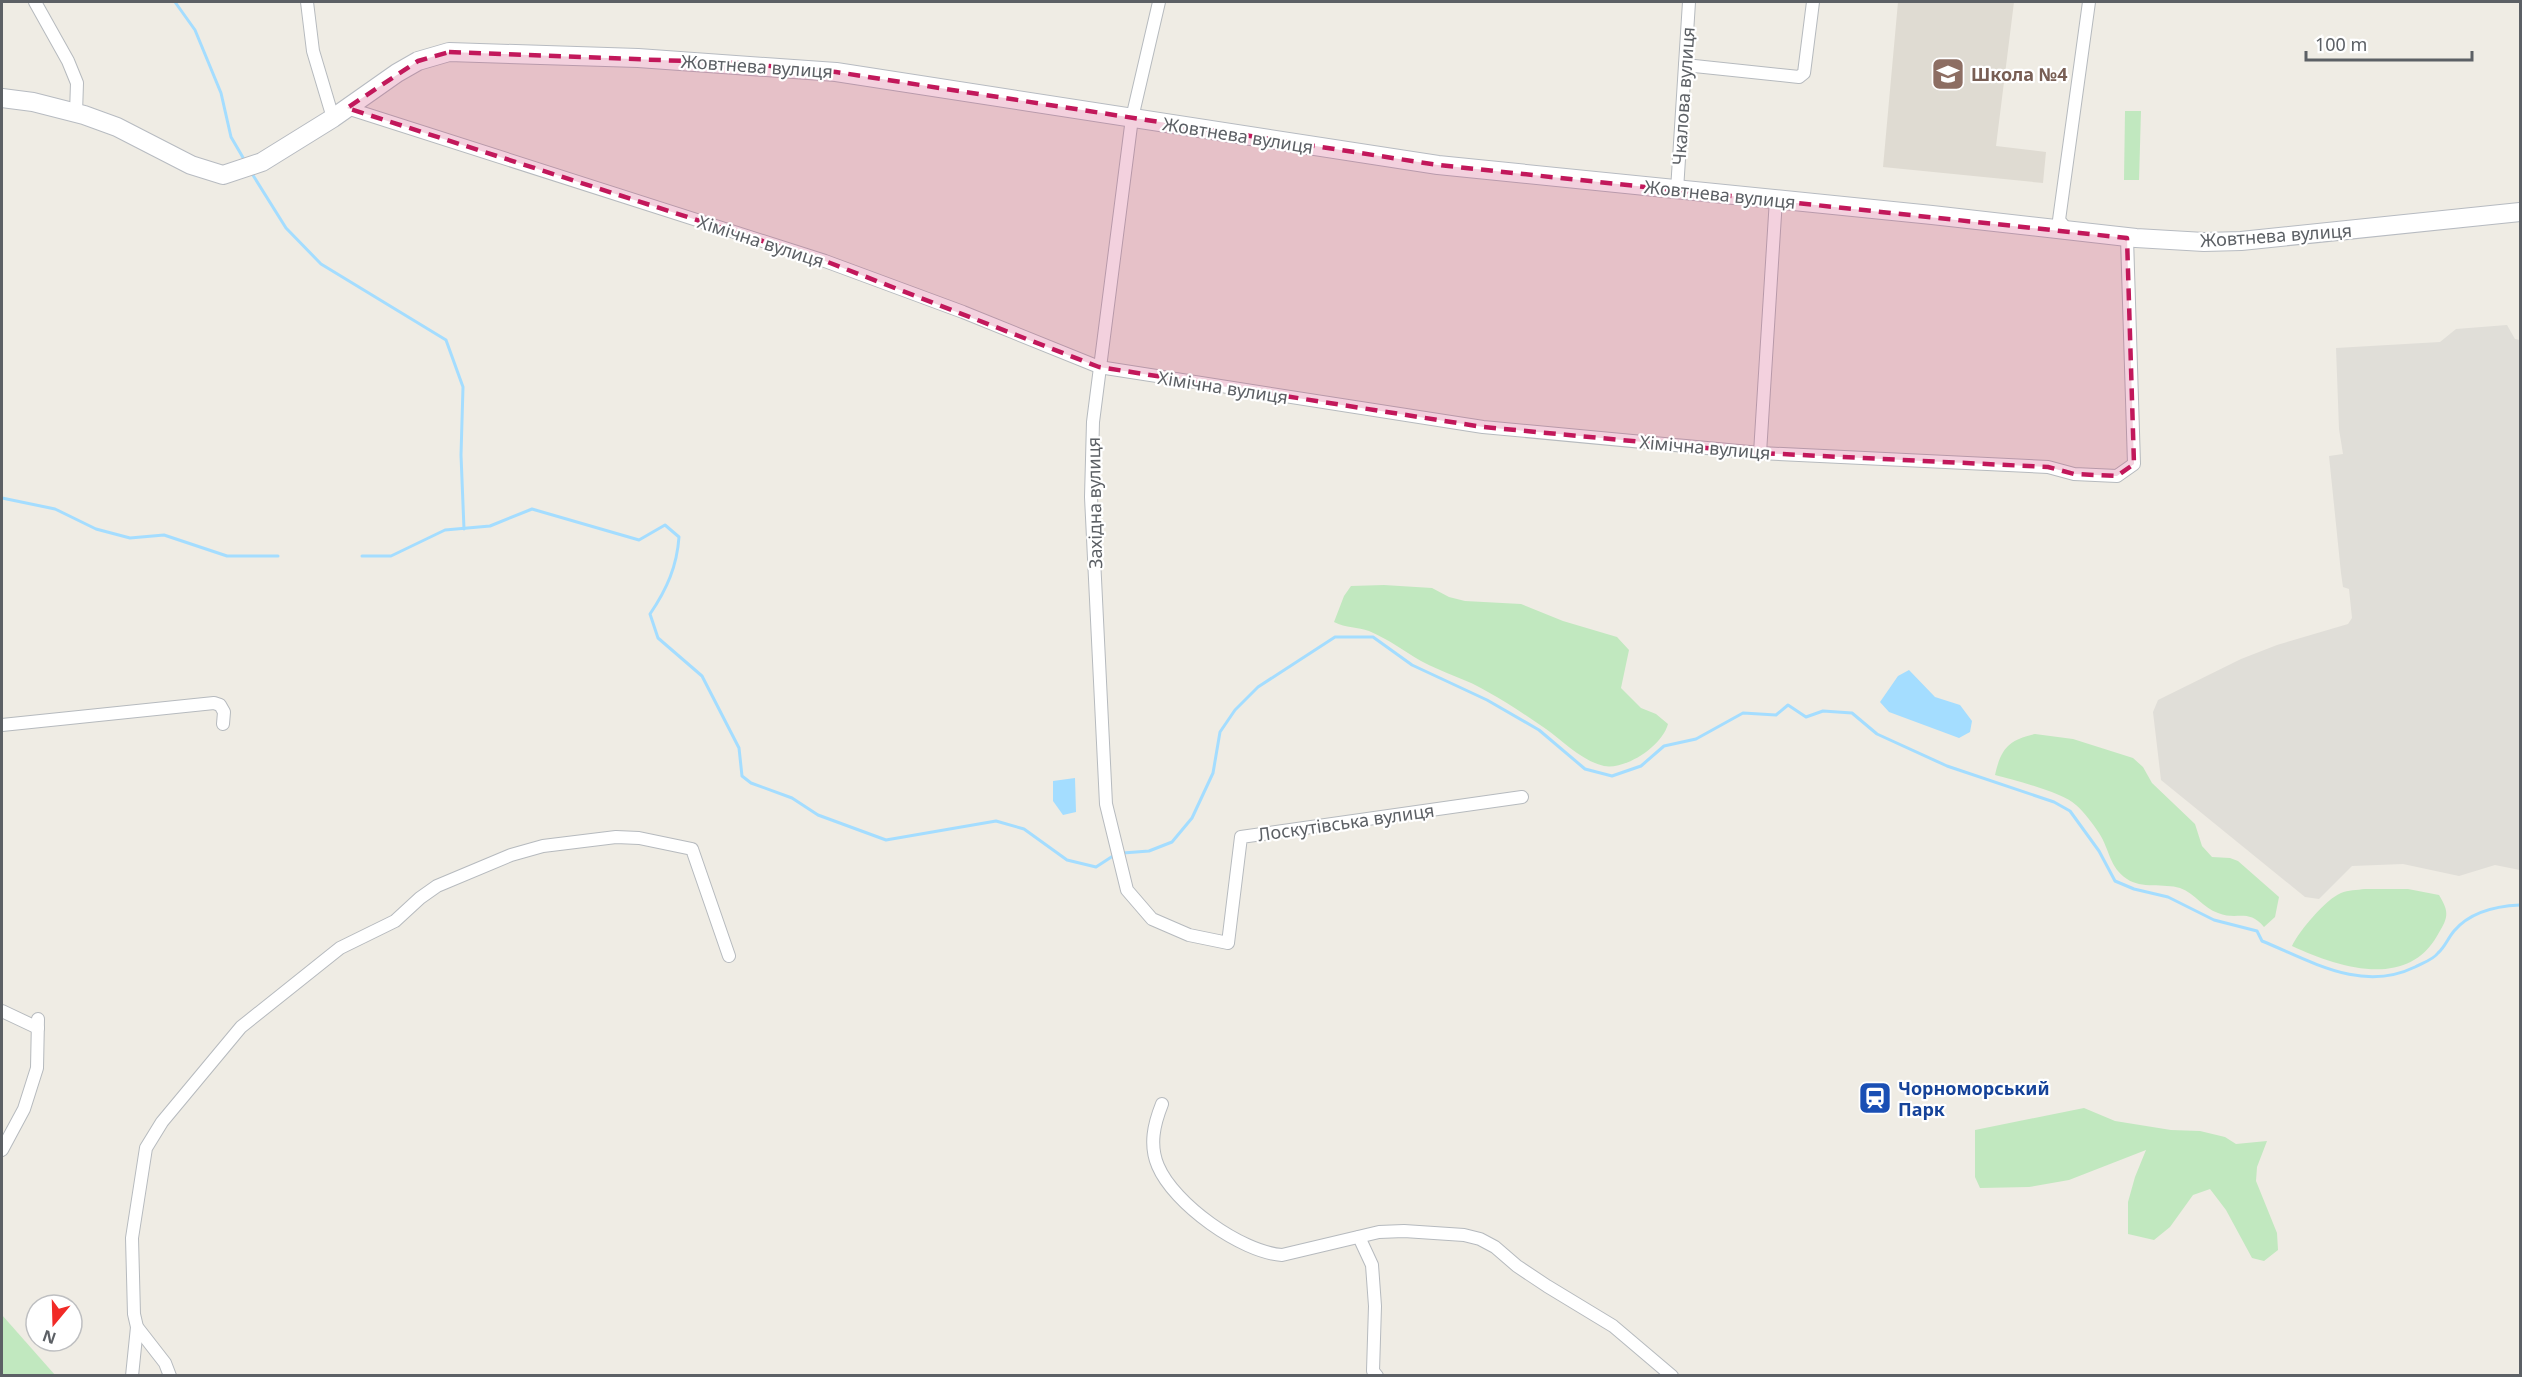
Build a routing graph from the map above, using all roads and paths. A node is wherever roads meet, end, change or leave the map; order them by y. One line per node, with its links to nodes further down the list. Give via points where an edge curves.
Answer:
1 (35, 2): 9 (street, via 77,83)
2 (307, 2): 10 (street, via 313,51)
3 (1159, 2): 11 (street, Західна вулиця)
4 (1689, 2): 7 (street, Чкалова вулиця)
5 (1813, 2): 7 (street, via 1804,73 1799,77)
6 (2089, 2): 15 (street, via 2059,220)
7 (1685, 65): 12 (street, Чкалова вулиця)
8 (2, 98): 9 (main road, Жовтнева вулиця)
9 (76, 113): 10 (main road, Жовтнева вулиця, via 117,127 204,170 223,175 249,167)
10 (340, 113): 11 (main road, Жовтнева вулиця, via 418,61 449,52 638,58 836,72); 17 (street, Хімічна вулиця, via 825,261)
11 (1132, 118): 12 (main road, Жовтнева вулиця, via 1427,163); 17 (street, Західна вулиця)
12 (1677, 190): 13 (main road, Жовтнева вулиця)
13 (1776, 200): 15 (main road, Жовтнева вулиця); 18 (street)
14 (2520, 212): 16 (main road, Жовтнева вулиця, via 2241,241)
15 (2068, 231): 16 (main road, Жовтнева вулиця)
16 (2127, 238): 18 (street, Хімічна вулиця, via 2134,464 2117,476 2074,474 2037,466)
17 (1099, 368): 18 (street, Хімічна вулиця, via 1483,427); 22 (street, Західна вулиця, via 1091,497 1106,804 1127,890 1152,919 1189,935)
18 (1760, 453)
19 (223, 724): 20 (street, via 224,712 214,703)
20 (2, 725)
21 (1522, 797): 22 (street, Лоскутівська вулиця, via 1241,837)
22 (1228, 943)
23 (729, 956): 28 (street, via 692,849 687,847 616,837 543,846 437,886 395,921 340,948 241,1027 162,1122 146,1148 132,1238)
24 (2, 1011): 26 (street, via 38,1023 37,1068 24,1109)
25 (1162, 1104): 27 (street, via 1153,1147 1158,1167 1186,1202 1236,1241 1282,1255)
26 (2, 1149)
27 (1359, 1237): 31 (street, via 1372,1264 1373,1371); 32 (street, via 1404,1231 1480,1239 1613,1326)
28 (136, 1327): 29 (street); 30 (street, via 165,1363)
29 (132, 1376)
30 (170, 1376)
31 (1377, 1376)
32 (1672, 1376)

